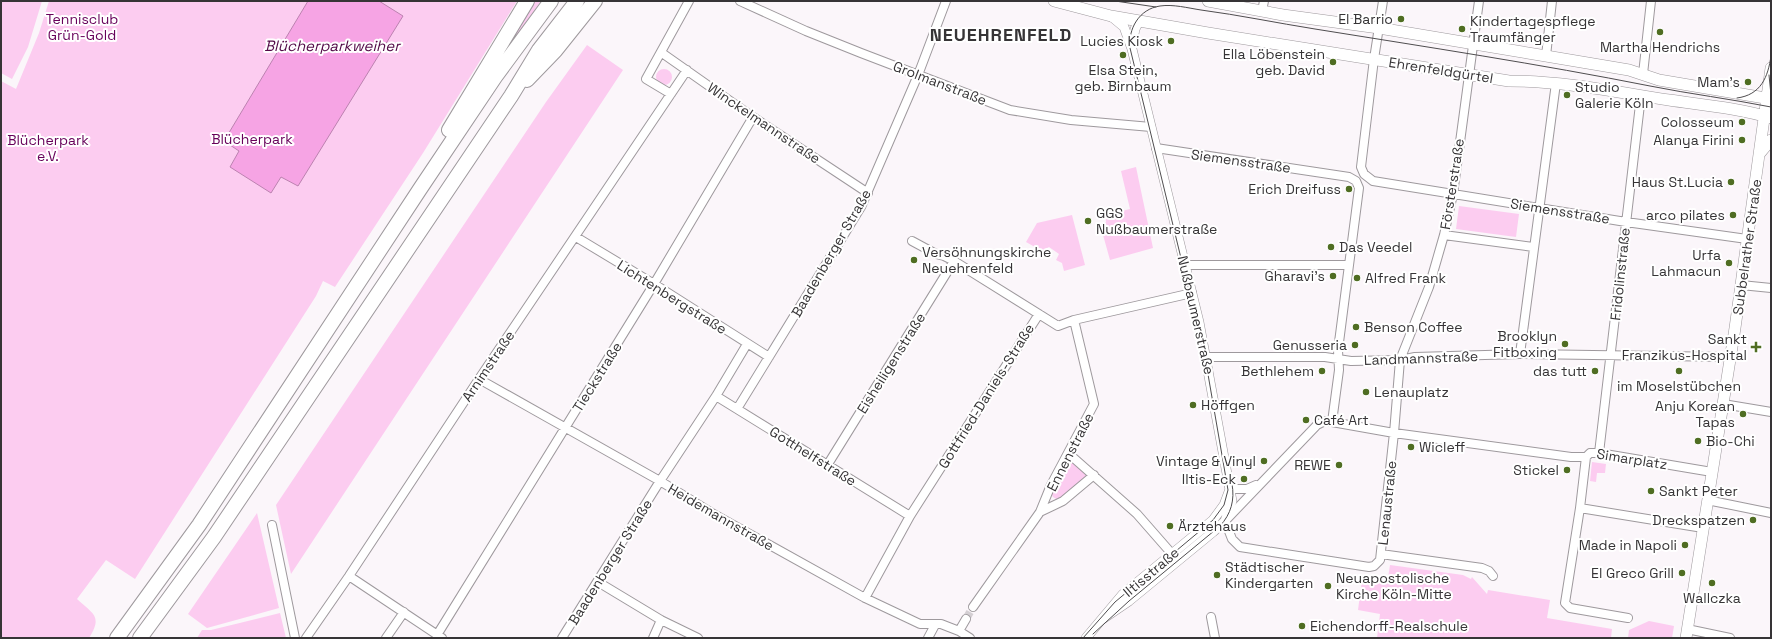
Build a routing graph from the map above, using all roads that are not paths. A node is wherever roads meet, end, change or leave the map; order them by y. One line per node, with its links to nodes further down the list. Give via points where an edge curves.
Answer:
1 (528, 1): 39 (highway, via 427,167)
2 (551, 1): 39 (highway, via 495,77)
3 (576, 1): 30 (highway, via 539,50)
4 (595, 1): 30 (highway, via 555,52)
5 (689, 1): 20 (street)
6 (740, 1): 26 (street, Grolmanstraße, via 806,31)
7 (946, 1): 26 (street, Baadenberger Straße)
8 (1054, 1): 15 (main road, Ehrenfeldgürtel)
9 (1208, 1): 14 (main road)
10 (1383, 1): 17 (street)
11 (1479, 1): 18 (street, Försterstraße)
12 (1552, 1): 21 (street)
13 (1651, 1): 25 (street)
14 (1263, 6): 17 (main road)
15 (1111, 16): 16 (main road, Ehrenfeldgürtel); 19 (street, Nußbaumerstraße, via 1121,23)
16 (1139, 21): 19 (street, Nußbaumerstraße, via 1132,38); 22 (main road, Ehrenfeldgürtel)
17 (1379, 28): 18 (main road); 22 (street)
18 (1474, 44): 21 (main road); 27 (street, Försterstraße)
19 (1132, 49): 35 (street, Nußbaumerstraße)
20 (662, 52): 24 (street, Winckelmannstraße); 29 (street, via 646,79)
21 (1546, 56): 25 (main road)
22 (1374, 59): 27 (main road, Ehrenfeldgürtel); 41 (street, Siemensstraße, via 1361,167 1364,174 1373,181)
23 (1771, 68): 32 (main road, Subbelrather Straße)
24 (687, 70): 29 (street, Arnimstraße); 33 (street, Winckelmannstraße)
25 (1643, 74): 32 (main road, via 1659,80)
26 (918, 75): 35 (street, Grolmanstraße, via 1010,110 1071,120); 40 (street, Baadenberger Straße)
27 (1468, 75): 28 (main road, Ehrenfeldgürtel, via 1509,81); 41 (street, Försterstraße)
28 (1556, 83): 31 (main road, Ehrenfeldgürtel); 42 (street)
29 (671, 94): 45 (street, Arnimstraße)
30 (511, 96): 109 (highway, via 214,537)
31 (1641, 96): 34 (main road, Ehrenfeldgürtel); 43 (street, Fridolinstraße)
32 (1769, 99): 34 (main road, Subbelrather Straße)
33 (753, 117): 40 (street, Winckelmannstraße); 52 (street, Tieckstraße)
34 (1768, 117): 38 (main road, Subbelrather Straße)
35 (1151, 126): 37 (street, Nußbaumerstraße)
36 (1771, 140): 38 (main road)
37 (1156, 148): 50 (street, Nußbaumerstraße); 51 (street, Siemensstraße, via 1350,177 1356,181 1359,188)
38 (1760, 153): 46 (main road, Subbelrather Straße)
39 (420, 189): 108 (highway, via 199,526)
40 (868, 193): 61 (street, Baadenberger Straße)
41 (1453, 194): 42 (street, Siemensstraße); 44 (street, Försterstraße)
42 (1538, 208): 43 (street, Siemensstraße); 48 (street)
43 (1626, 222): 46 (street, Siemensstraße); 60 (street, Fridolinstraße)
44 (1444, 236): 48 (street); 65 (street, Försterstraße, via 1429,287)
45 (576, 237): 52 (street, Lichtenbergstraße); 66 (street, Arnimstraße)
46 (1747, 239): 53 (main road, Subbelrather Straße)
47 (912, 241): 49 (street)
48 (1533, 247): 59 (street)
49 (954, 261): 56 (street); 77 (street, Eisheiligenstraße)
50 (1186, 265): 51 (street); 55 (street, Nußbaumerstraße)
51 (1348, 265): 64 (street)
52 (654, 284): 58 (street, Lichtenbergstraße); 72 (street, Tieckstraße)
53 (1741, 285): 54 (street); 63 (main road, Subbelrather Straße)
54 (1771, 288)
55 (1192, 293): 57 (street, Gottfried-Daniels-Straße); 62 (street, Nußbaumerstraße)
56 (1039, 314): 57 (street, Gottfried-Daniels-Straße, via 1058,326); 87 (street, Gottfried-Daniels-Straße)
57 (1074, 320): 74 (street, Ennenstraße, via 1094,404)
58 (747, 344): 61 (street, Lichtenbergstraße); 67 (street, Baadenberger Straße)
59 (1520, 354): 60 (street, Landmannstraße); 65 (street, Landmannstraße, via 1415,357)
60 (1611, 356): 63 (street, Landmannstraße); 75 (street, Fridolinstraße)
61 (769, 357): 69 (street, Baadenberger Straße)
62 (1207, 357): 64 (street, Landmannstraße); 82 (street, Nußbaumerstraße)
63 (1731, 357): 68 (main road, Subbelrather Straße)
64 (1338, 359): 65 (street, Landmannstraße); 71 (street, via 1339,370)
65 (1400, 360): 73 (street)
66 (479, 379): 72 (street, Heidemannstraße); 93 (street, Arnimstraße)
67 (716, 396): 69 (street, Gotthelfstraße); 80 (street, Baadenberger Straße)
68 (1723, 404): 70 (street); 78 (main road, Subbelrather Straße)
69 (737, 409): 77 (street, Gotthelfstraße)
70 (1771, 412)
71 (1332, 422): 73 (street); 81 (street, Iltisstraße, via 1325,421 1317,425)
72 (566, 427): 80 (street, Heidemannstraße); 107 (street, Tieckstraße)
73 (1394, 433): 76 (street, via 1572,457); 92 (street, Lenaustraße)
74 (1068, 453): 79 (street); 85 (street, Ennenstraße)
75 (1598, 453): 76 (street, Simarplatz); 78 (street, Simarplatz)
76 (1586, 456): 84 (street, Simarplatz)
77 (828, 464): 87 (street, Gotthelfstraße)
78 (1712, 472): 83 (main road, Subbelrather Straße)
79 (1094, 475): 85 (street, Ennenstraße, via 1063,501); 91 (street, via 1137,514)
80 (660, 481): 95 (street, Baadenberger Straße); 96 (street, Heidemannstraße, via 712,513)
81 (1260, 482): 82 (street, Iltisstraße, via 1248,489); 88 (street, Iltisstraße)
82 (1230, 489): 88 (street, Iltisstraße, via 1232,505); 91 (street, Iltisstraße, via 1217,516)
83 (1707, 500): 86 (street); 90 (main road, Subbelrather Straße)
84 (1580, 508): 90 (street); 100 (street, Simarplatz, via 1565,603 1570,608)
85 (1040, 512): 97 (street, Ennenstraße)
86 (1771, 513)
87 (910, 516): 96 (street, Gottfried-Daniels-Straße)
88 (1225, 520): 92 (street, via 1232,540 1240,547 1364,567 1374,566 1380,560); 103 (street, Iltisstraße, via 1214,532 1141,591)
89 (272, 525): 110 (street)
90 (1703, 528): 106 (main road, Subbelrather Straße)
91 (1172, 554): 103 (street, Iltisstraße, via 1123,594)
92 (1381, 554): 94 (street, Lenaustraße, via 1482,568)
93 (350, 576): 98 (street); 111 (street, Arnimstraße)
94 (1494, 576)
95 (598, 582): 102 (street); 113 (street, Baadenberger Straße)
96 (865, 598): 104 (street, Heidemannstraße, via 920,624)
97 (973, 607)
98 (404, 612): 107 (street); 112 (street)
99 (1211, 617): 119 (street)
100 (1628, 618)
101 (966, 619): 105 (street)
102 (661, 620): 114 (street); 115 (street)
103 (1101, 620): 118 (street, Iltisstraße)
104 (935, 625): 105 (street, Heidemannstraße, via 941,624); 116 (street)
105 (959, 631): 117 (street, Heidemannstraße)
106 (1687, 633): 120 (street)
107 (440, 637)
108 (117, 638)
109 (140, 638)
110 (295, 638)
111 (306, 638)
112 (386, 638)
113 (562, 638)
114 (653, 638)
115 (698, 638)
116 (928, 638)
117 (970, 638)
118 (1086, 638)
119 (1215, 638)
120 (1730, 638)

